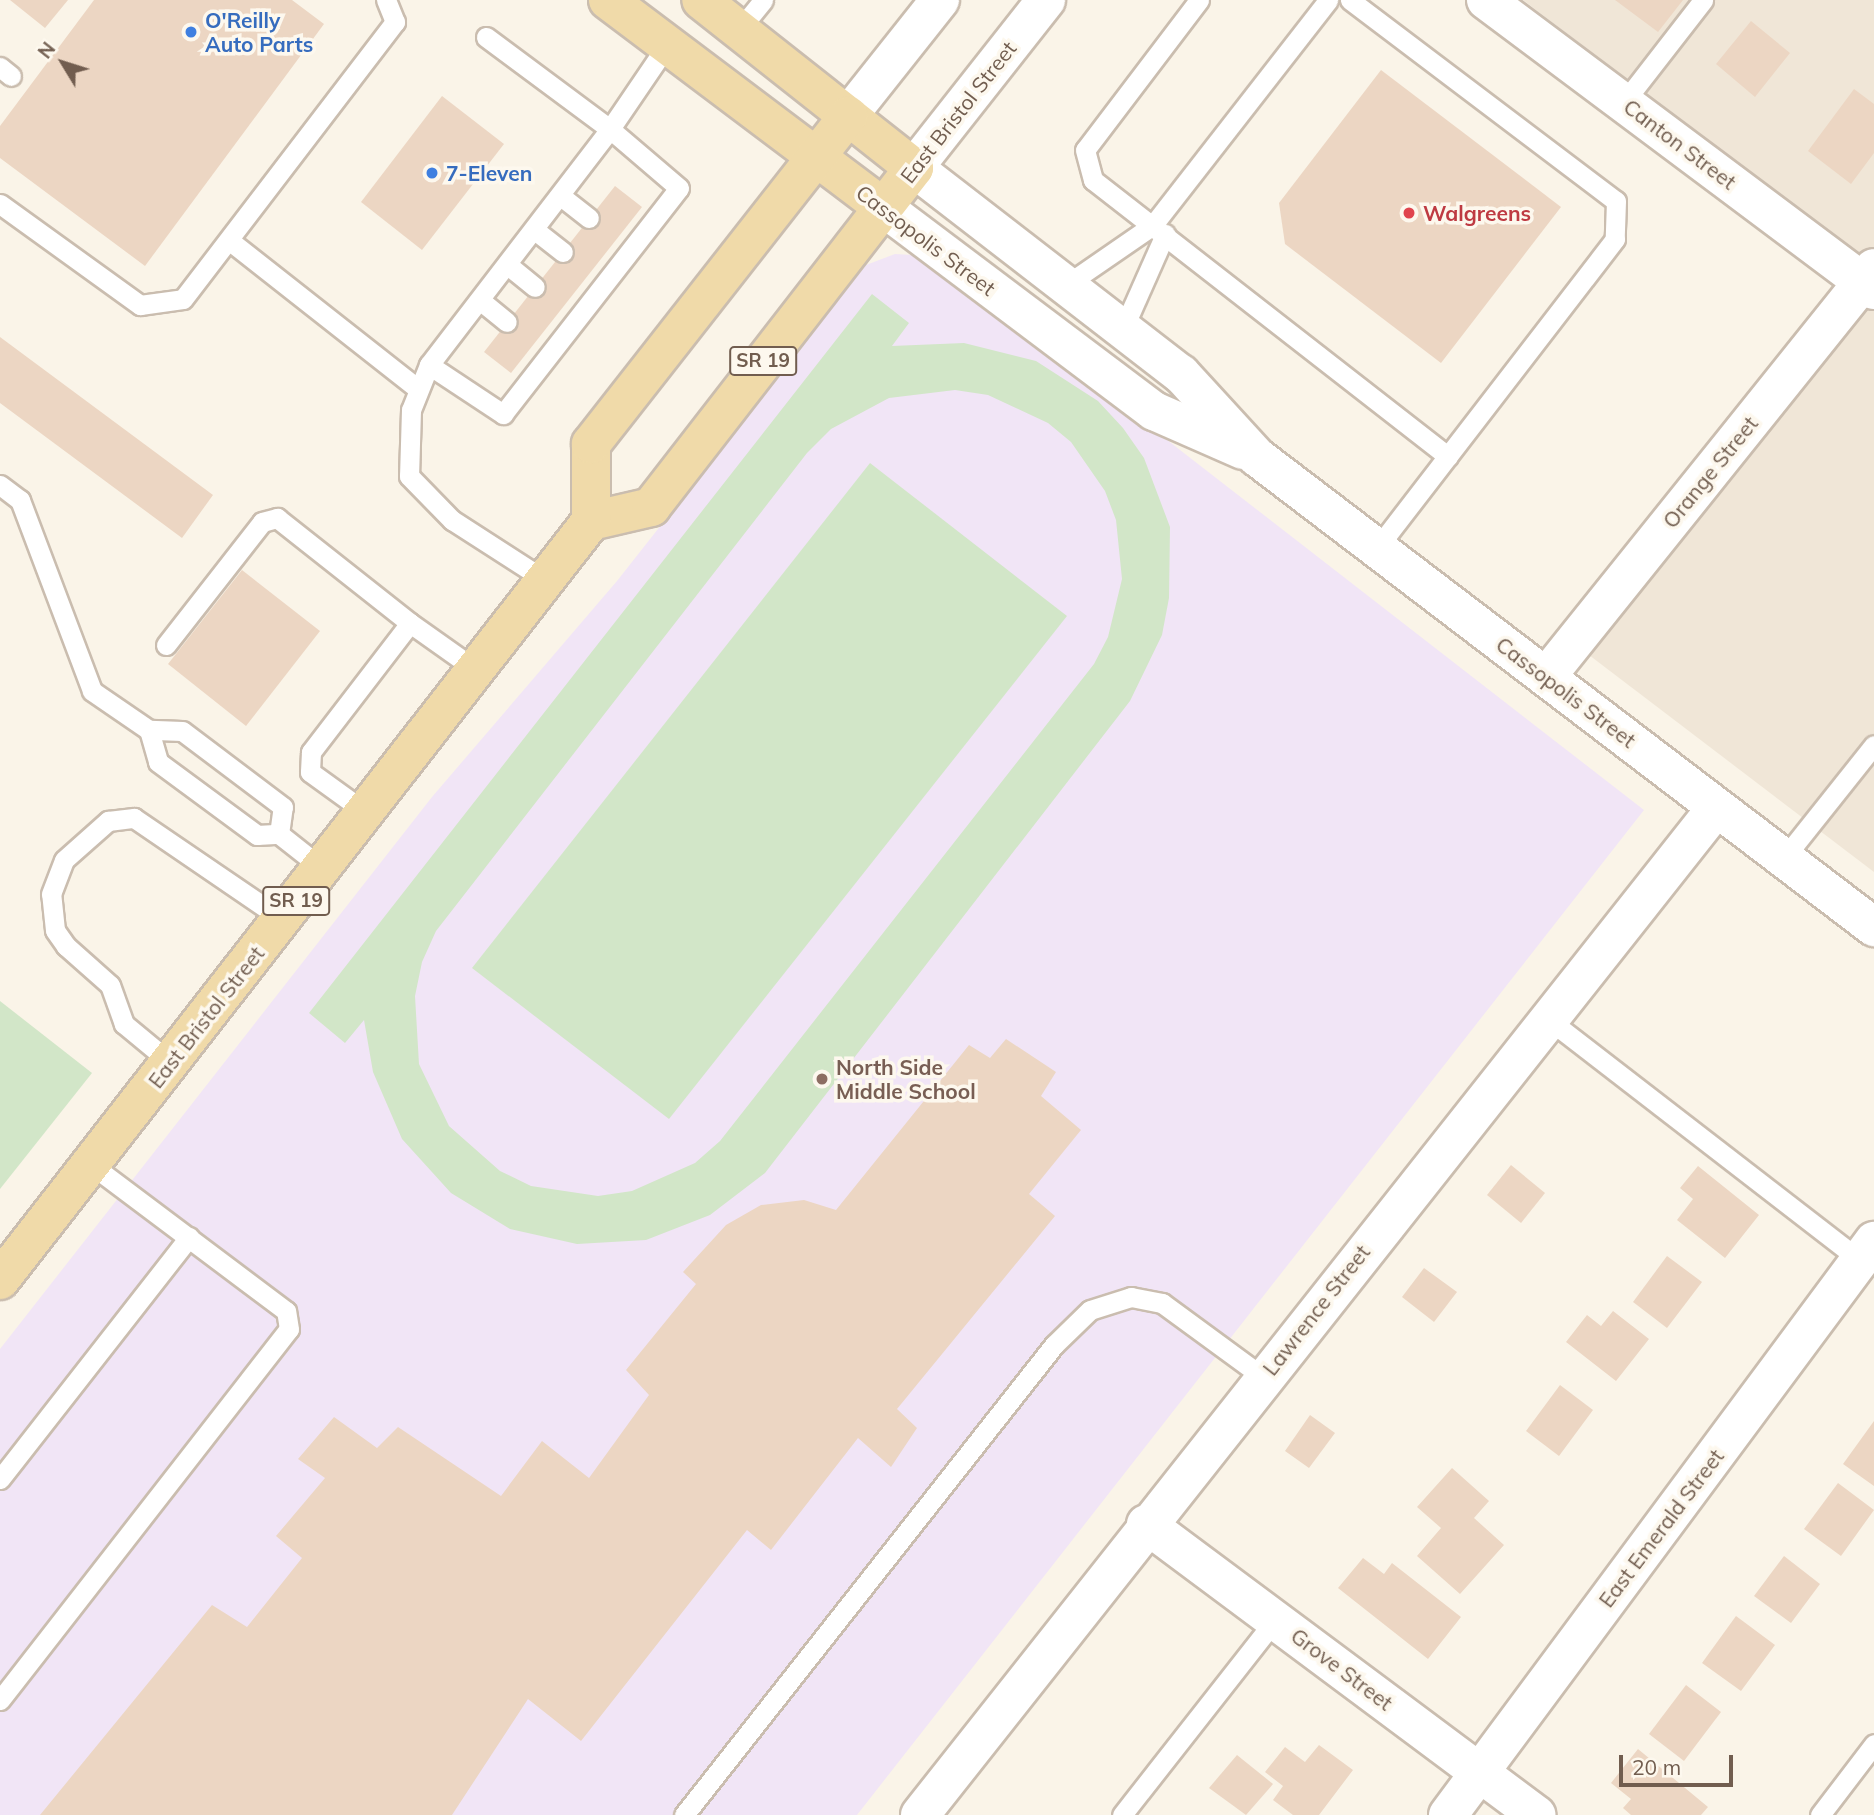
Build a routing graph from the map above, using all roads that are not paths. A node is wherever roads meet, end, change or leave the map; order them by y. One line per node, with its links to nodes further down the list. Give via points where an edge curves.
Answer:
1 (386, 0): 26 (lane, via 395,22)
2 (608, 0): 14 (main road, Cassopolis Street)
3 (701, 0): 12 (main road, Cassopolis Street)
4 (763, 0): 12 (lane)
5 (940, 0): 16 (street)
6 (1046, 0): 19 (street, East Bristol Street)
7 (1199, 0): 24 (lane, via 1085,150 1093,180)
8 (1328, 0): 24 (lane)
9 (1350, 0): 37 (lane, via 1616,201 1615,239)
10 (1486, 0): 15 (street, Canton Street)
11 (1703, 0): 15 (lane)
12 (739, 30): 16 (main road, Cassopolis Street)
13 (486, 37): 17 (lane)
14 (667, 44): 17 (lane); 18 (main road, Cassopolis Street)
15 (1624, 102): 29 (street, Canton Street)
16 (848, 116): 18 (main road); 19 (main road, Cassopolis Street)
17 (610, 130): 20 (lane); 35 (lane, via 679,188 624,245 542,348 503,415)
18 (815, 157): 22 (main road, Cassopolis Street); 40 (main road, via 591,444)
19 (914, 167): 22 (main road, East Bristol Street / SR 19); 30 (street, Cassopolis Street)
20 (562, 197): 23 (lane); 25 (lane)
21 (0, 204): 26 (lane, via 140,305 183,299)
22 (883, 207): 38 (street, Cassopolis Street, via 1154,411); 40 (main road, East Bristol Street / SR 19, via 651,507)
23 (589, 218)
24 (1159, 229): 30 (lane); 34 (lane); 37 (lane)
25 (536, 231): 27 (lane); 28 (lane)
26 (230, 241): 36 (lane)
27 (563, 251)
28 (509, 266): 31 (lane); 32 (lane)
29 (1870, 280): 46 (street, Orange Street)
30 (1066, 285): 34 (street, Cassopolis Street)
31 (535, 287)
32 (481, 300): 33 (lane); 35 (lane)
33 (507, 322)
34 (1123, 330): 38 (street, Cassopolis Street, via 1181,374)
35 (429, 365): 36 (lane)
36 (418, 389): 42 (lane, via 407,443 409,476 452,520)
37 (1448, 456): 41 (lane)
38 (1257, 457): 41 (street, Cassopolis Street)
39 (0, 485): 47 (lane, via 20,500 92,691)
40 (591, 521): 42 (main road, East Bristol Street / SR 19)
41 (1377, 548): 46 (street, Cassopolis Street)
42 (545, 580): 45 (main road, East Bristol Street / SR 19)
43 (410, 623): 44 (lane, via 277,518 262,522); 45 (lane); 50 (lane, via 311,752 310,772)
44 (166, 645)
45 (475, 669): 50 (main road, East Bristol Street / SR 19)
46 (1546, 677): 49 (street, Cassopolis Street)
47 (149, 730): 51 (lane, via 158,762 257,835); 51 (lane, via 182,731 283,807)
48 (1874, 745): 52 (lane)
49 (1716, 808): 52 (street, Cassopolis Street); 56 (street, Lawrence Street)
50 (365, 811): 53 (main road, East Bristol Street / SR 19)
51 (279, 834): 53 (lane)
52 (1784, 858): 55 (street, Cassopolis Street)
53 (322, 867): 54 (main road, East Bristol Street / SR 19)
54 (282, 919): 57 (main road, East Bristol Street / SR 19); 57 (lane, via 134,818 108,821 64,860 51,894 55,930 115,992 124,1024)
55 (1874, 928)
56 (1548, 1019): 60 (lane); 62 (street, Lawrence Street)
57 (170, 1062): 58 (main road, East Bristol Street / SR 19)
58 (90, 1164): 59 (lane); 61 (main road, East Bristol Street / SR 19)
59 (189, 1237): 63 (lane); 66 (lane, via 286,1311 289,1329)
60 (1869, 1257): 68 (street, East Emerald Street)
61 (0, 1280)
62 (1263, 1377): 64 (street, Lawrence Street); 69 (lane, via 1162,1303 1131,1297 1090,1310 1054,1345)
63 (0, 1479)
64 (1146, 1524): 65 (street, Grove Street); 70 (street, Lawrence Street)
65 (1275, 1620): 68 (street, Grove Street); 71 (lane)
66 (0, 1700)
67 (1874, 1744): 74 (lane)
68 (1480, 1772): 72 (street, East Emerald Street); 73 (street, Grove Street)
69 (684, 1815)
70 (920, 1815)
71 (1122, 1815)
72 (1448, 1815)
73 (1537, 1815)
74 (1821, 1815)

